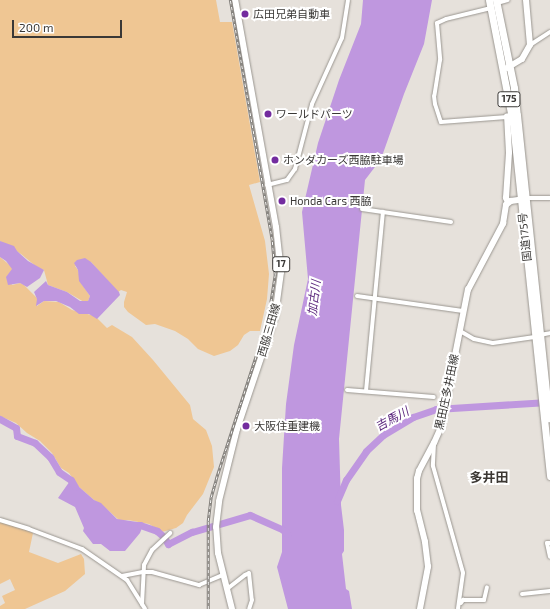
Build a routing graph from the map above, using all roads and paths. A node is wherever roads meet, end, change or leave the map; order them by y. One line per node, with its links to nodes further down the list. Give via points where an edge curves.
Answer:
1 (235, 0): 10 (main road, 西脇三田線 / 17)
2 (348, 0): 10 (street, via 342,38 312,104 295,169 286,180)
3 (508, 0): 5 (street)
4 (526, 0): 7 (main road)
5 (493, 3): 8 (highway, 国道175号 / 175); 9 (street, via 437,23 440,60 435,104 441,122)
6 (550, 32): 7 (street)
7 (530, 45): 8 (main road, via 522,59)
8 (506, 68): 9 (highway, 国道175号 / 175); 13 (highway, 国道175号 / 175, via 514,88)
9 (510, 116): 13 (highway, 国道175号 / 175); 14 (main road, 黒田庄多井田線, via 506,198)
10 (267, 185): 35 (main road, 西脇三田線 / 17, via 280,255 279,294 275,316 233,444 222,488 216,524 218,553)
11 (550, 195): 12 (street)
12 (548, 198): 13 (street)
13 (524, 199): 14 (main road); 23 (highway, 国道175号 / 175)
14 (508, 203): 20 (main road, 黒田庄多井田線, via 503,224 468,290)
15 (362, 210): 16 (street)
16 (383, 212): 17 (street); 19 (street)
17 (451, 222)
18 (357, 296): 19 (street)
19 (375, 299): 20 (street); 25 (street)
20 (463, 311): 21 (main road, 黒田庄多井田線)
21 (460, 331): 23 (street, via 474,339 493,343); 28 (main road, 黒田庄多井田線, via 446,404)
22 (550, 333): 23 (street)
23 (538, 336): 27 (highway, 国道175号 / 175)
24 (347, 390): 25 (street)
25 (366, 391): 26 (street)
26 (434, 397)
27 (548, 427): 29 (highway, 国道175号 / 175)
28 (434, 443): 41 (street, via 433,466 463,573); 45 (main road, 黒田庄多井田線, via 419,471 415,488 428,567)
29 (550, 476)
30 (0, 520): 36 (street, via 82,549)
31 (170, 533): 34 (street, via 149,555)
32 (548, 543): 33 (street)
33 (550, 557)
34 (143, 572): 35 (street, via 152,572 195,585); 36 (street); 42 (street)
35 (224, 575): 38 (main road, 西脇三田線 / 17)
36 (122, 576): 42 (street)
37 (487, 587): 41 (street, via 484,600 463,600)
38 (227, 589): 43 (main road, 西脇三田線 / 17); 44 (street, via 249,573 252,600)
39 (550, 591): 40 (street)
40 (522, 594)
41 (460, 604): 46 (street)
42 (143, 607)
43 (232, 609)
44 (249, 609)
45 (420, 609)
46 (458, 609)

